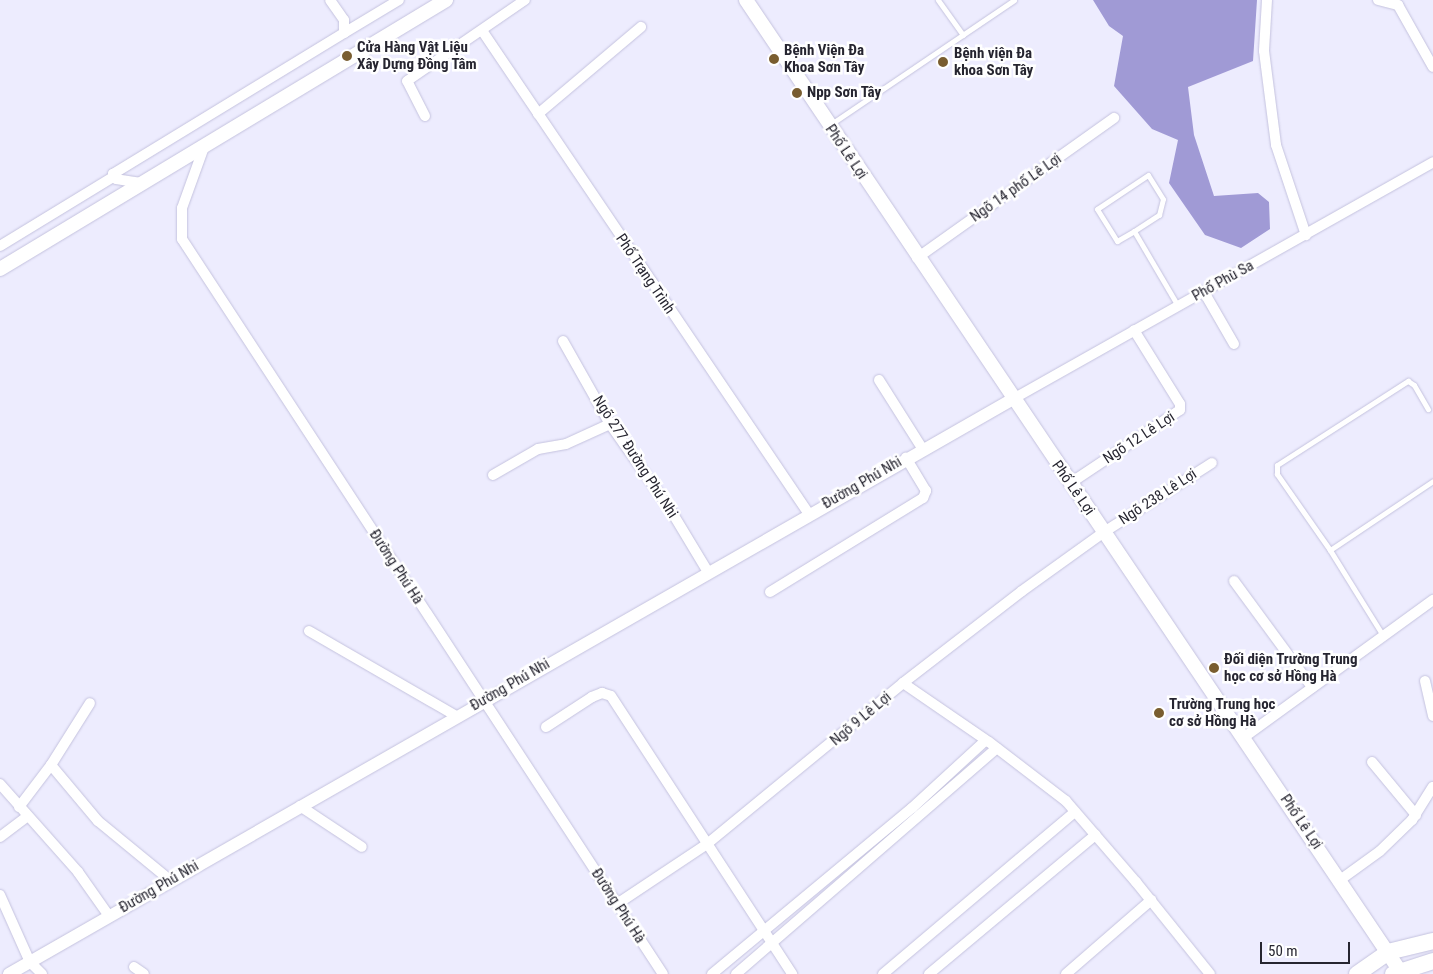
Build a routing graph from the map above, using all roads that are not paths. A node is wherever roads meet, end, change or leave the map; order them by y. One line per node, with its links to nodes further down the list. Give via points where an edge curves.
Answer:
1 (330, 0): 12 (street, via 344,20)
2 (399, 0): 12 (street)
3 (446, 0): 19 (main road)
4 (525, 0): 11 (street)
5 (746, 0): 18 (main road, Phố Lê Lợi)
6 (938, 0): 13 (lane)
7 (1014, 0): 13 (lane)
8 (1267, 0): 24 (street, via 1264,51 1276,145)
9 (1378, 0): 14 (street, via 1398,5)
10 (640, 27): 15 (street)
11 (483, 32): 15 (street, Phố Trạng Trình); 16 (street, via 407,82)
12 (344, 33): 21 (street, via 117,170)
13 (963, 35): 18 (lane)
14 (1433, 67)
15 (538, 114): 43 (street, Phố Trạng Trình)
16 (426, 116)
17 (1114, 118): 26 (street, Ngõ 14 phố Lê Lợi)
18 (829, 126): 26 (main road, Phố Lê Lợi)
19 (204, 148): 22 (main road); 55 (street, Đường Phú Hà, via 182,208 182,239)
20 (1433, 162): 24 (street, Phố Phù Sa)
21 (113, 177): 22 (street); 25 (street)
22 (141, 183): 27 (main road)
23 (1134, 231): 23 (lane, via 1117,241 1097,209 1148,175 1163,199 1159,215); 29 (lane)
24 (1306, 235): 28 (street, Phố Phù Sa)
25 (0, 246)
26 (917, 258): 34 (main road, Phố Lê Lợi)
27 (0, 269)
28 (1204, 292): 29 (street, Phố Phù Sa); 32 (street)
29 (1178, 306): 30 (street, Phố Phù Sa)
30 (1134, 330): 34 (street, Phố Phù Sa); 42 (street, Ngõ 12 Lê Lợi, via 1180,404 1180,410)
31 (563, 341): 36 (street, Ngõ 277 Đường Phú Nhi)
32 (1234, 344)
33 (879, 380): 37 (street)
34 (1013, 399): 37 (street, Đường Phú Nhi); 42 (main road, Phố Lê Lợi)
35 (1428, 408): 45 (lane, via 1408,381 1277,465 1277,474)
36 (610, 424): 40 (street, via 566,444 538,449); 46 (street, Ngõ 277 Đường Phú Nhi, via 670,509)
37 (922, 448): 38 (street, Đường Phú Nhi)
38 (906, 458): 43 (street, Đường Phú Nhi); 48 (street, via 926,491 923,498)
39 (1212, 462): 44 (street, Ngõ 238 Lê Lợi)
40 (493, 475)
41 (1433, 481): 45 (lane)
42 (1069, 484): 44 (main road, Phố Lê Lợi)
43 (809, 514): 46 (street, Đường Phú Nhi)
44 (1104, 532): 53 (street, Ngõ 9 Lê Lợi); 60 (main road, Phố Lê Lợi)
45 (1330, 550): 51 (lane)
46 (708, 572): 55 (street, Đường Phú Nhi)
47 (1234, 581): 54 (street)
48 (770, 592)
49 (1433, 600): 51 (street)
50 (310, 631): 57 (street)
51 (1382, 634): 54 (street)
52 (1425, 681): 58 (street)
53 (903, 683): 61 (street); 74 (street, Ngõ 9 Lê Lợi)
54 (1312, 687): 60 (street)
55 (484, 700): 57 (street, Đường Phú Nhi); 80 (street, Đường Phú Hà)
56 (90, 703): 64 (street)
57 (456, 716): 67 (street, Đường Phú Nhi)
58 (1433, 716)
59 (546, 727): 74 (street, via 592,697 602,693 611,696)
60 (1243, 738): 76 (main road, Phố Lê Lợi)
61 (986, 740): 62 (street); 82 (street, via 912,808)
62 (998, 748): 69 (street); 84 (street)
63 (1372, 762): 70 (street)
64 (52, 765): 68 (street); 77 (street, via 98,821)
65 (0, 784): 68 (street)
66 (1433, 787): 70 (street)
67 (300, 806): 75 (street); 77 (street, Đường Phú Nhi)
68 (19, 807): 71 (street)
69 (1075, 812): 72 (street); 97 (street)
70 (1416, 815): 76 (street, via 1380,850)
71 (27, 817): 73 (street); 81 (street, via 78,872)
72 (1095, 835): 79 (street); 98 (street)
73 (0, 837)
74 (707, 844): 80 (street, Ngõ 9 Lê Lợi); 82 (street)
75 (362, 847)
76 (1340, 880): 85 (main road, Phố Lê Lợi)
77 (171, 881): 81 (street, Đường Phú Nhi)
78 (0, 895): 87 (street)
79 (1151, 900): 99 (street); 100 (street)
80 (617, 904): 93 (street, Đường Phú Hà)
81 (109, 916): 87 (street, Đường Phú Nhi)
82 (763, 932): 84 (street); 94 (street)
83 (1433, 941): 85 (highway)
84 (772, 945): 95 (street); 96 (street)
85 (1388, 952): 89 (main road, Phố Lê Lợi); 101 (highway)
86 (1433, 961): 89 (highway)
87 (30, 962): 90 (street, Đường Phú Nhi); 91 (street)
88 (134, 967): 92 (street)
89 (1398, 973)
90 (9, 974)
91 (42, 974)
92 (144, 974)
93 (663, 974)
94 (712, 974)
95 (736, 974)
96 (792, 974)
97 (883, 974)
98 (929, 974)
99 (1066, 974)
100 (1210, 974)
101 (1357, 974)

